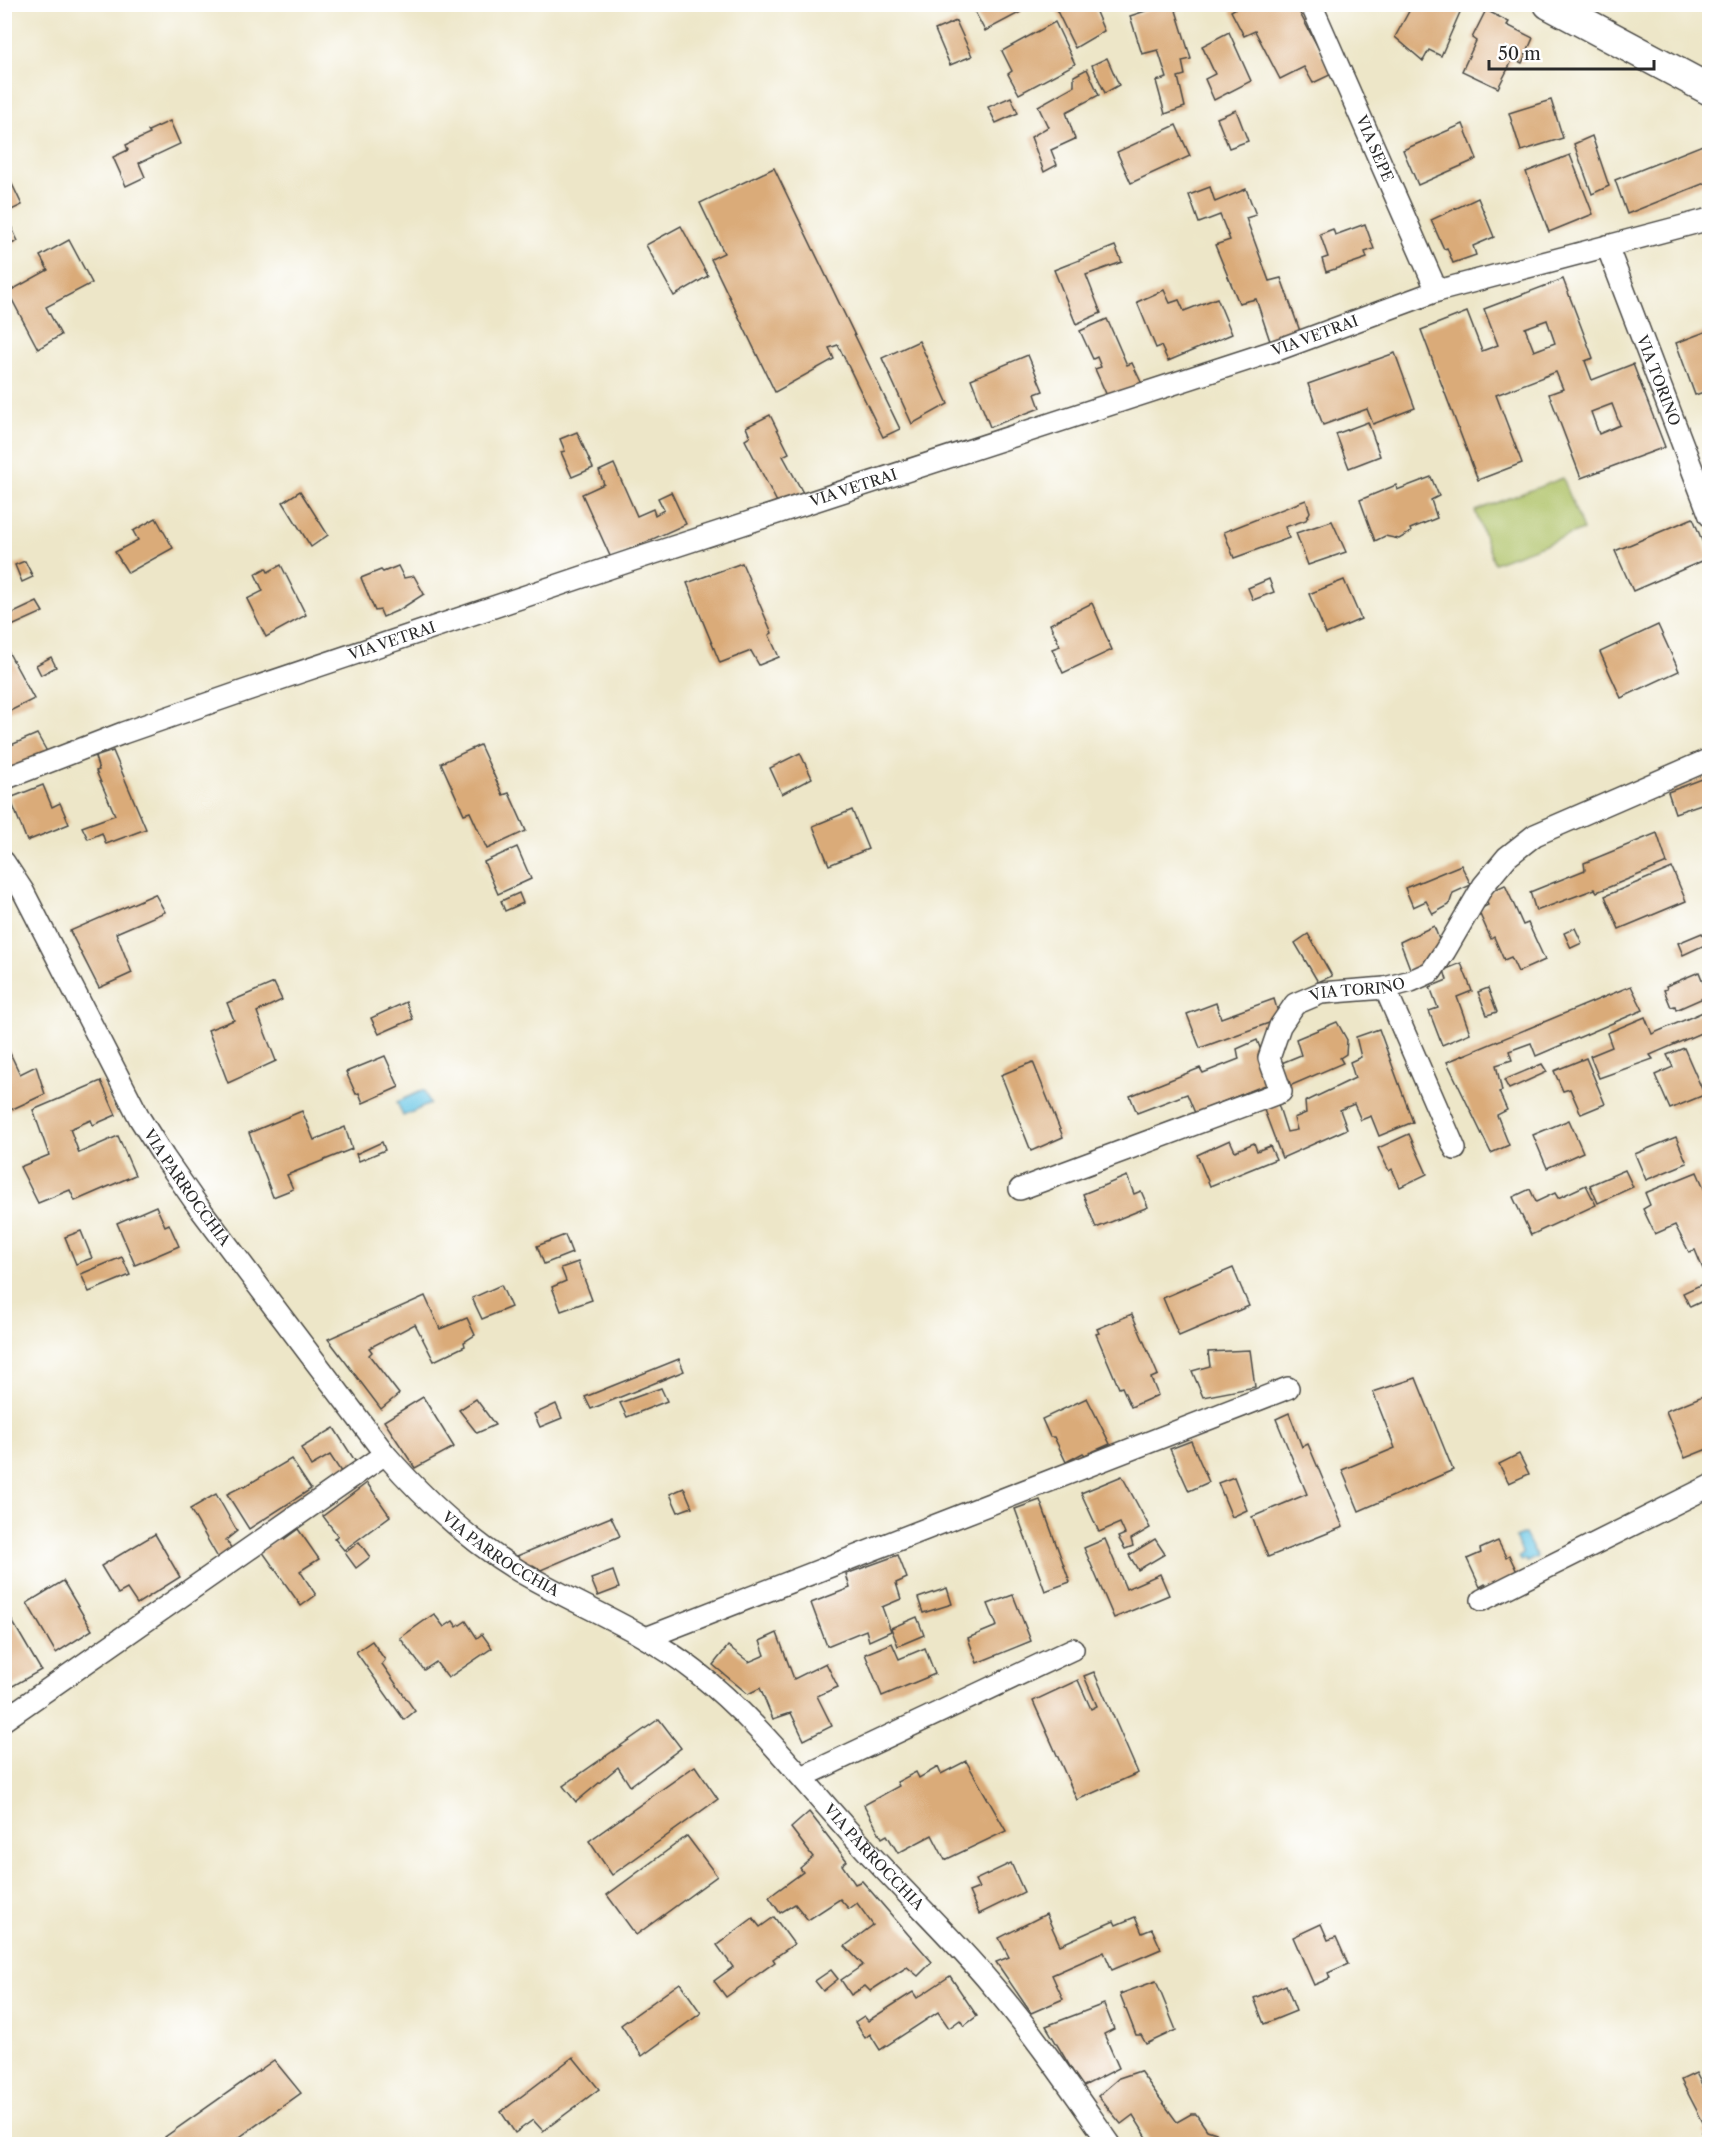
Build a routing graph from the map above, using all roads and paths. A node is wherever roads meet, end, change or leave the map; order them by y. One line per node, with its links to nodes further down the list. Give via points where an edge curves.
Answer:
1 (1311, 4): 6 (street, VIA SEPE)
2 (1549, 4): 3 (main road)
3 (1710, 90)
4 (1710, 219): 5 (street, VIA VETRAI)
5 (1607, 246): 6 (street, VIA VETRAI); 7 (street, VIA TORINO)
6 (1437, 291): 9 (street, VIA VETRAI, via 1276,350 244,691)
7 (1710, 516)
8 (1710, 759): 11 (street, VIA TORINO, via 1535,836 1507,857 1483,886 1431,972)
9 (4, 779)
10 (4, 862): 15 (street, VIA PARROCCHIA, via 164,1157)
11 (1385, 988): 12 (street); 13 (street, VIA TORINO, via 1321,993 1295,1004 1280,1026 1269,1058 1281,1092)
12 (1455, 1149)
13 (1020, 1189)
14 (1288, 1388): 18 (street)
15 (386, 1454): 18 (street, VIA PARROCCHIA, via 468,1536 518,1570); 20 (street)
16 (1710, 1486): 17 (street)
17 (1482, 1600)
18 (646, 1638): 21 (street, VIA PARROCCHIA, via 695,1671 727,1699)
19 (1073, 1648): 21 (street)
20 (4, 1720)
21 (802, 1776): 22 (street, VIA PARROCCHIA, via 993,1985)
22 (1110, 2145)

